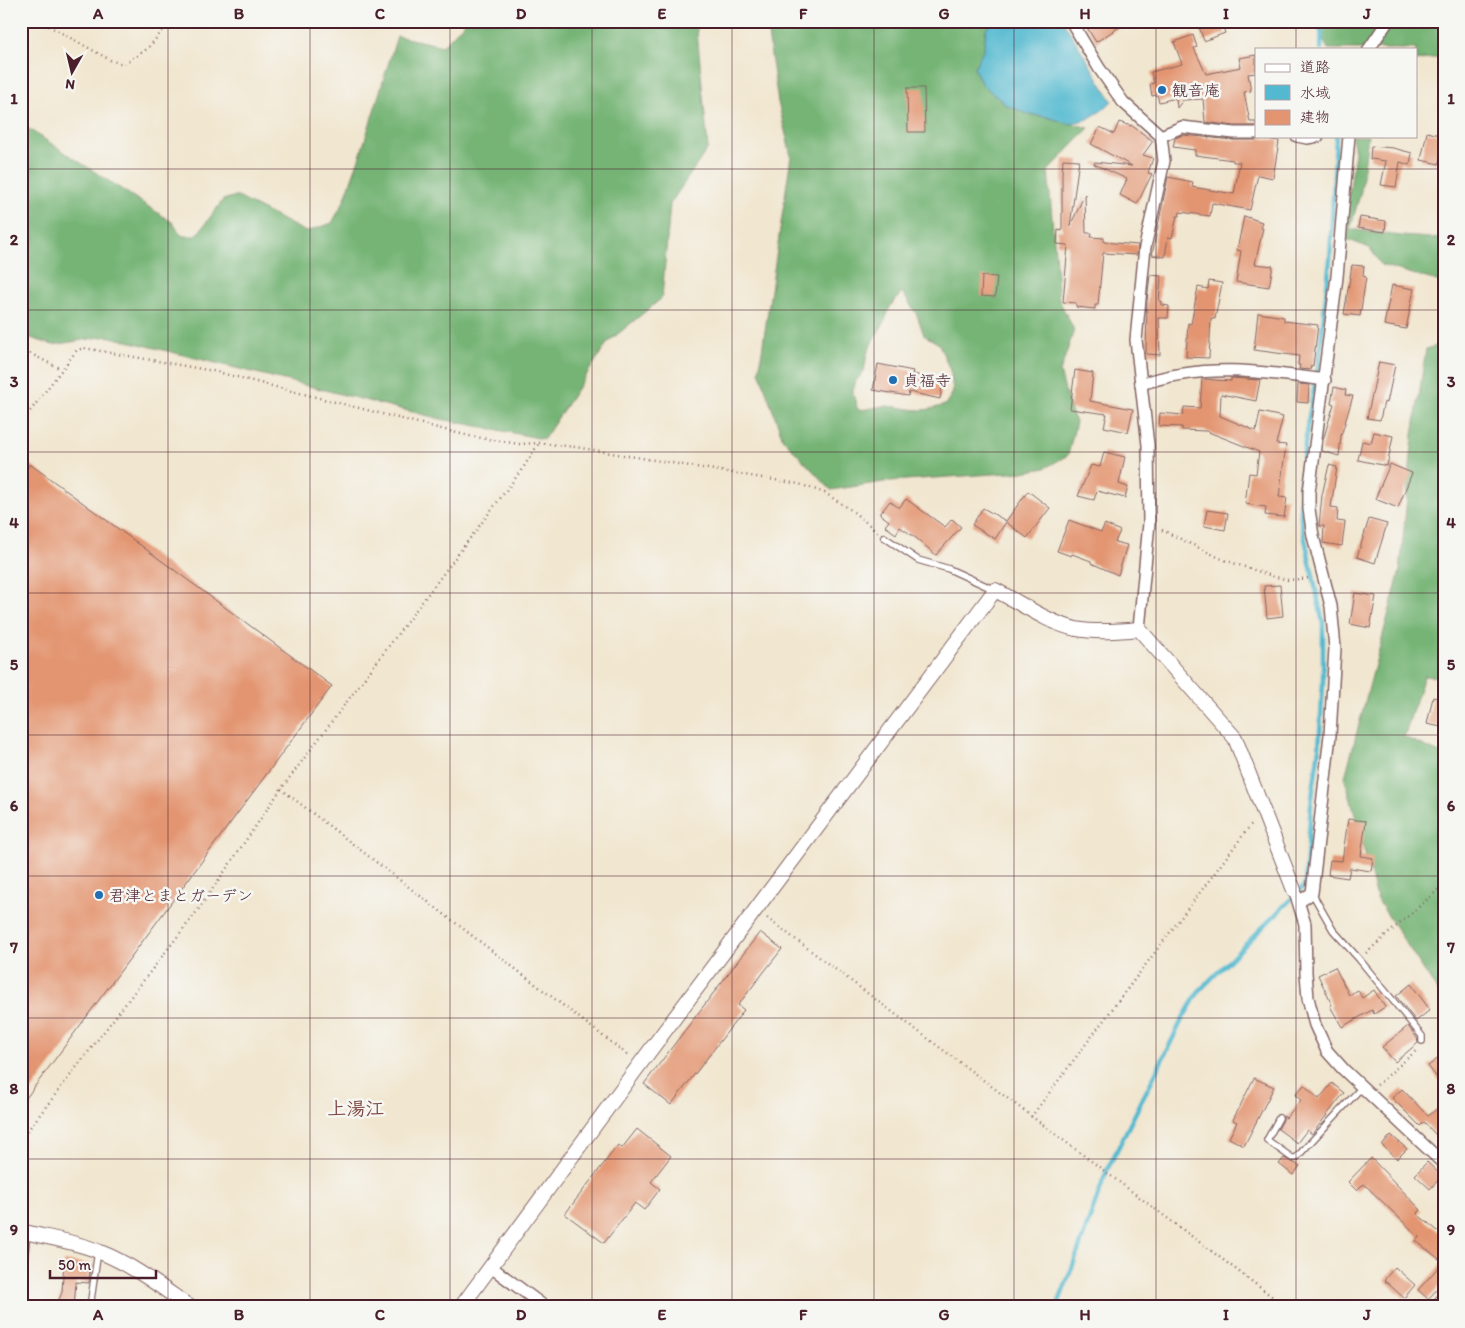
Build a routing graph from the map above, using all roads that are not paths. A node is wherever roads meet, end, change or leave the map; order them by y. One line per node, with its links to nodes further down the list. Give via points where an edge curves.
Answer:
1 (1071, 21): 5 (street, via 1123,102)
2 (1388, 21): 3 (street)
3 (1370, 48)
4 (1255, 132): 5 (street, via 1182,127)
5 (1161, 136): 8 (street, via 1164,161 1145,247 1136,340)
6 (1349, 138): 7 (street, via 1337,278)
7 (1319, 379): 8 (street, via 1234,369 1200,371); 12 (street, via 1308,509 1331,606 1334,648 1330,735)
8 (1141, 384): 11 (street, via 1148,445 1149,523)
9 (884, 537): 10 (lane, via 918,560)
10 (995, 590): 11 (street, via 1076,629); 21 (street)
11 (1139, 630): 13 (street, via 1235,738)
12 (1312, 893): 13 (street); 14 (lane, via 1333,930 1422,1036)
13 (1297, 897): 15 (street, via 1306,924 1308,998 1315,1026 1327,1051)
14 (1422, 1041)
15 (1365, 1090): 16 (lane, via 1296,1158 1267,1140); 17 (street)
16 (1279, 1118)
17 (1444, 1164)
18 (23, 1231): 19 (street); 20 (street)
19 (98, 1251): 23 (lane); 24 (street, via 128,1265)
20 (21, 1261)
21 (491, 1267): 25 (street); 26 (street)
22 (1444, 1293): 27 (lane)
23 (90, 1307)
24 (190, 1307)
25 (461, 1307)
26 (545, 1307)
27 (1432, 1307)

